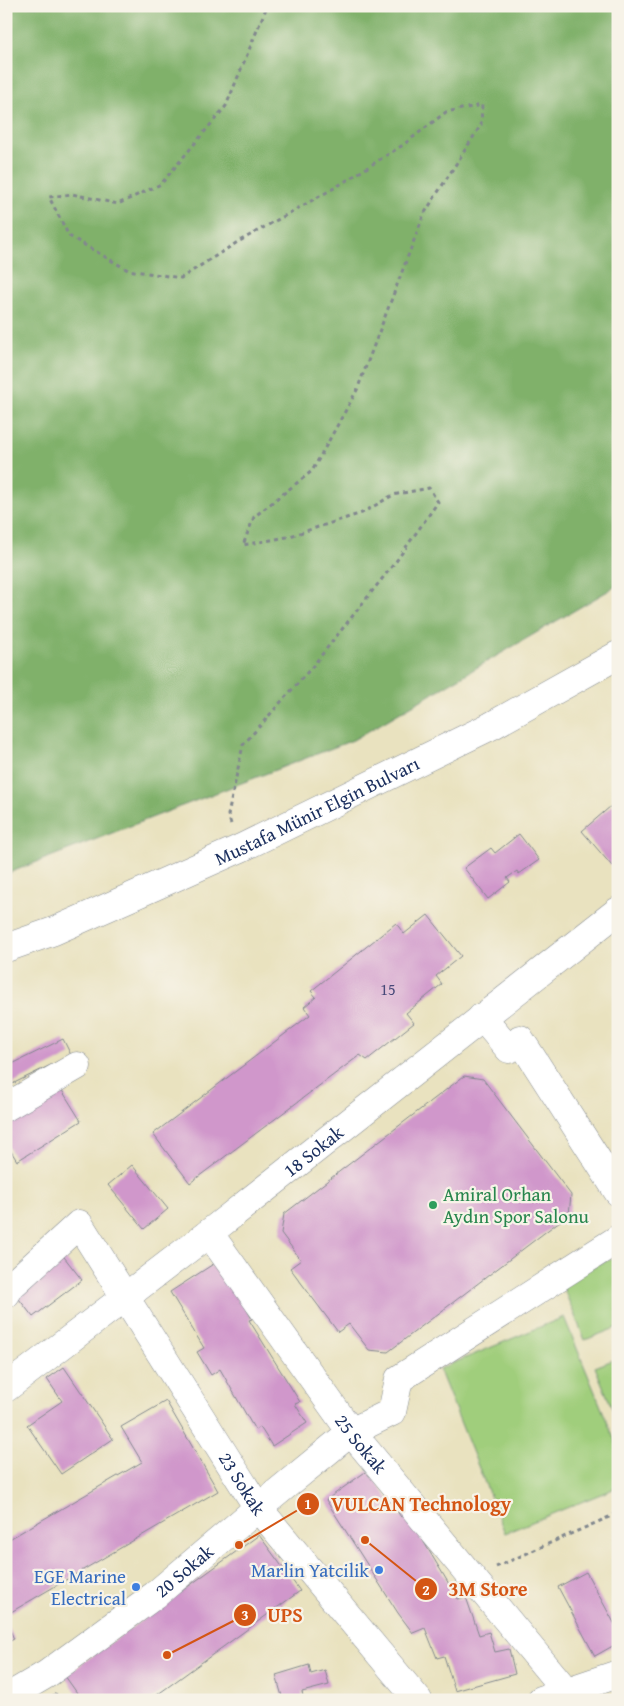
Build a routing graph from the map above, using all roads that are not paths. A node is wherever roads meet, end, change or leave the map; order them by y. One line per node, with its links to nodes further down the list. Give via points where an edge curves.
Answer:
1 (618, 655): 3 (street, Mustafa Münir Elgin Bulvarı, via 491,726 241,848 54,931)
2 (618, 911): 4 (street, 18 Sokak)
3 (6, 948)
4 (482, 1017): 7 (street, via 509,1049 520,1039); 8 (street, 18 Sokak)
5 (77, 1066): 6 (street)
6 (6, 1107)
7 (618, 1192)
8 (209, 1233): 11 (street, 18 Sokak); 13 (street, 25 Sokak)
9 (618, 1239): 13 (street, 20 Sokak, via 399,1379 392,1412)
10 (6, 1294): 11 (street, 23 Sokak, via 79,1224)
11 (125, 1298): 12 (street, 18 Sokak); 14 (street, 23 Sokak)
12 (6, 1388)
13 (351, 1432): 14 (street, 20 Sokak); 16 (street, 25 Sokak)
14 (258, 1508): 17 (street, 20 Sokak, via 155,1595 47,1674); 18 (street, 23 Sokak)
15 (618, 1674): 16 (street)
16 (554, 1695)
17 (6, 1698)
18 (418, 1700)

